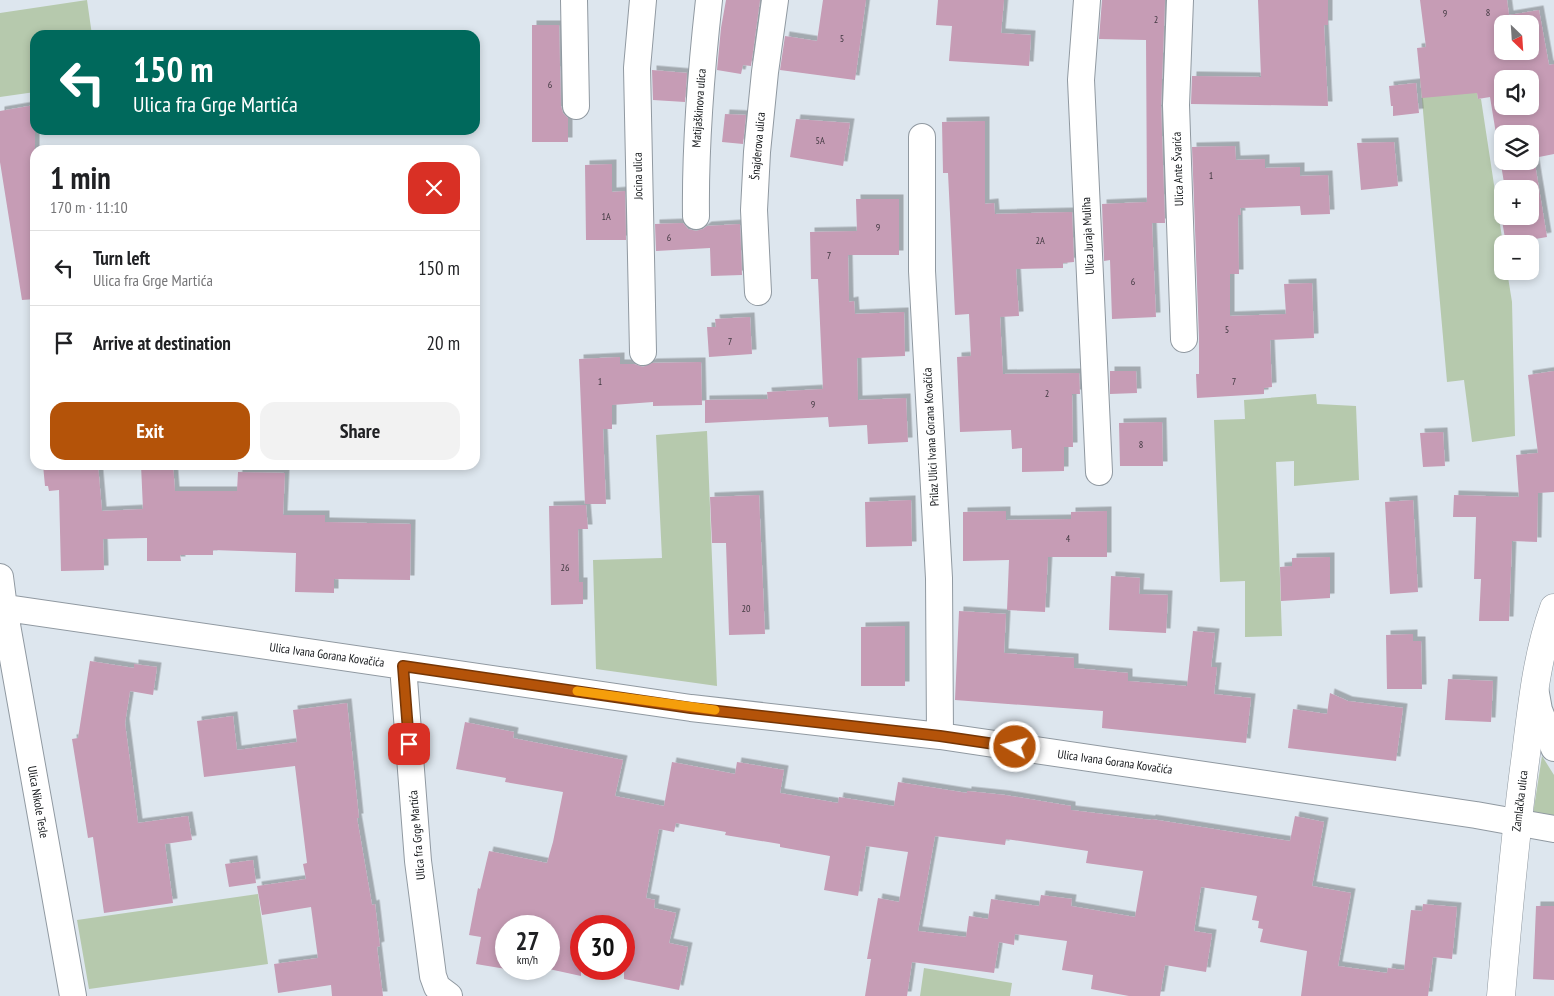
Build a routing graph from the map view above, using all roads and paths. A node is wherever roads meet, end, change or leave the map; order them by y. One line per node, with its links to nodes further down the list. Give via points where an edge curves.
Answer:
1 (574, 0): 7 (street)
2 (643, 0): 12 (street, Jocina ulica, via 637,68)
3 (709, 0): 9 (street, Matijaškinova ulica, via 695,167)
4 (775, 0): 10 (street, Šnajderova ulica, via 757,152 754,210)
5 (1087, 0): 13 (street, Ulica Juraja Muliha, via 1082,80)
6 (1180, 0): 11 (street, Ulica Ante Švarića, via 1176,105)
7 (576, 106)
8 (922, 137): 19 (street, Prilaz Ulici Ivana Gorana Kovačića, via 922,271 939,578)
9 (696, 216)
10 (758, 292)
11 (1184, 339)
12 (643, 352)
13 (1099, 472)
14 (0, 577): 15 (street, Ulica Nikole Tesle)
15 (2, 608): 17 (street, Ulica Ivana Gorana Kovačića); 23 (street, Ulica Nikole Tesle)
16 (1554, 608): 18 (street, Zamlačka ulica)
17 (403, 666): 19 (street, Ulica Ivana Gorana Kovačića, via 691,708); 24 (street, Ulica fra Grge Martića, via 418,861 433,976 438,987)
18 (1535, 685): 20 (street, via 1539,710); 21 (street, Zamlačka ulica)
19 (940, 736): 21 (street, Ulica Ivana Gorana Kovačića)
20 (1554, 748)
21 (1517, 822): 22 (street, Ulica Ivana Gorana Kovačića); 25 (street, Zamlačka ulica)
22 (1554, 829)
23 (73, 996)
24 (449, 996)
25 (1501, 996)

